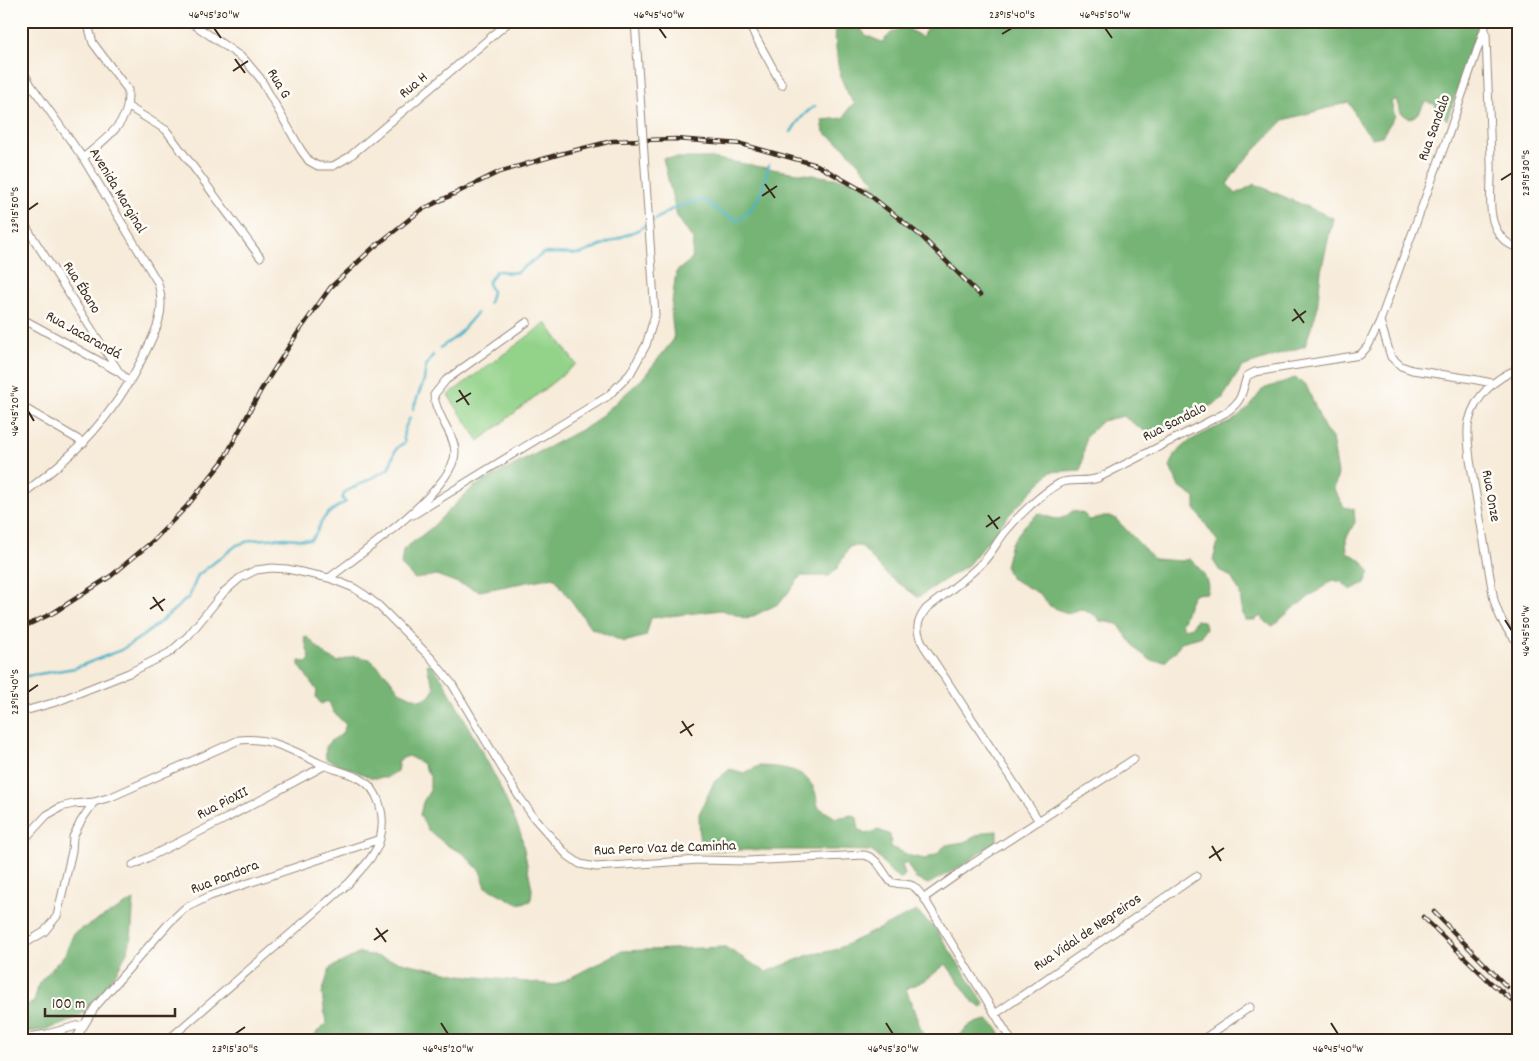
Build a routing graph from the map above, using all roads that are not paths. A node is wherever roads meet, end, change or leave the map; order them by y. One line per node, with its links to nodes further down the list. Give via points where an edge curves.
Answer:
1 (189, 21): 11 (street, Rua G, via 244,59 260,78 309,161 318,166)
2 (510, 21): 11 (street, Rua H, via 349,158)
3 (635, 21): 25 (street, bridge, via 655,314 646,345 630,374 608,396)
4 (747, 21): 8 (street)
5 (90, 23): 9 (street, via 93,43 128,90)
6 (1486, 24): 13 (street, via 1493,220 1504,241); 16 (street, Rua Sandalo)
7 (21, 68): 10 (street, Avenida Marginal)
8 (782, 85)
9 (127, 106): 10 (street, via 111,134); 14 (street, via 166,130)
10 (83, 158): 20 (street, Avenida Marginal, via 158,283 162,296 162,312 154,336)
11 (333, 166)
12 (21, 219): 19 (street, Rua Ébano)
13 (1518, 248)
14 (260, 257)
15 (21, 318): 19 (street, Rua Jacarandá)
16 (1380, 321): 21 (street, via 1392,357 1402,366); 32 (street, Rua Sandalo, via 1360,355 1255,372 1247,376 1240,400 1225,413 1091,481 1060,483 1018,519 982,564 920,616 917,630 924,646)
17 (527, 322): 25 (street, via 446,380 437,390 434,403 455,453 445,478)
18 (1518, 369): 21 (street, Rua Onze)
19 (119, 372): 20 (street, Rua Jacarandá)
20 (130, 382): 23 (street, Avenida Marginal)
21 (1492, 383): 27 (street, Rua Onze, via 1482,394 1469,420 1469,452 1494,600 1498,615)
22 (21, 406): 23 (street)
23 (84, 443): 24 (street, Avenida Marginal)
24 (22, 494)
25 (402, 522): 26 (street)
26 (329, 578): 28 (street, Rua Pero Vaz de Caminha, via 287,569 256,570 224,592 188,636 169,652 129,673); 37 (street, Rua Pero Vaz de Caminha, via 354,588 379,606 444,673 535,819 580,864 596,867 864,855 877,862 891,882 915,886)
27 (1518, 642)
28 (21, 712)
29 (1134, 759): 32 (street)
30 (324, 766): 31 (street, via 275,742 239,740); 33 (street, via 360,778 373,790 382,814); 35 (street, Rua PioXII)
31 (94, 802): 34 (street, via 61,807 47,815); 38 (street, via 73,837 57,916 44,932)
32 (1039, 821): 37 (street)
33 (380, 839): 41 (street, Rua Pandora, via 210,896 185,908 95,1007); 44 (street, via 371,858 349,883)
34 (21, 843)
35 (134, 865)
36 (1196, 876): 40 (street, Rua Vidal de Negreiros)
37 (924, 898): 40 (street, Rua Pero Vaz de Caminha)
38 (21, 946)
39 (1250, 1007): 46 (street)
40 (995, 1014): 45 (street, Rua Pero Vaz de Caminha)
41 (84, 1024): 42 (street); 43 (street, Rua Pandora)
42 (21, 1038)
43 (75, 1040)
44 (168, 1040)
45 (1011, 1040)
46 (1202, 1040)

